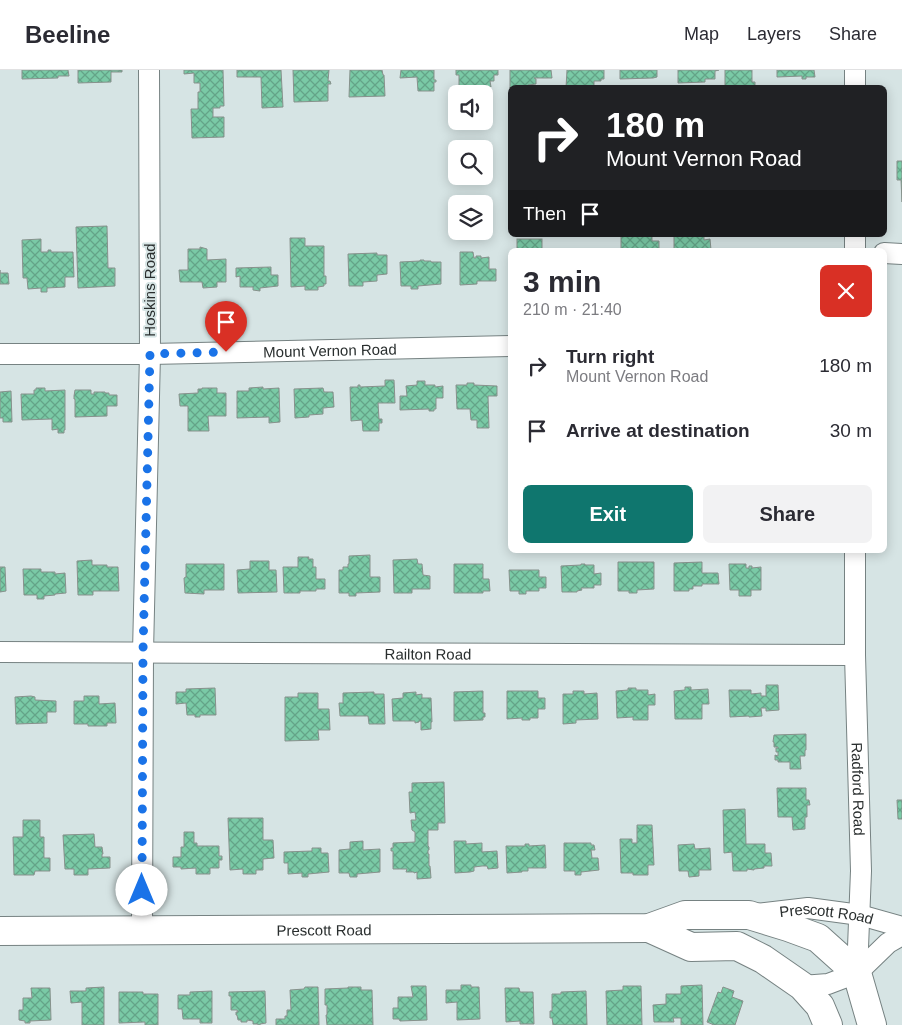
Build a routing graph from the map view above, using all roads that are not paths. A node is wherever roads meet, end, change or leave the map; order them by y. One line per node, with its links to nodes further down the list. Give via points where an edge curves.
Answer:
1 (149, 70): 8 (street, Hoskins Road)
2 (855, 70): 3 (street)
3 (855, 85)
4 (887, 253): 5 (street)
5 (902, 254)
6 (508, 346): 8 (street, Mount Vernon Road)
7 (0, 354): 8 (street, Mount Vernon Road)
8 (150, 354): 11 (street, Hoskins Road)
9 (855, 553): 12 (street, Radford Road)
10 (0, 652): 11 (street, Railton Road)
11 (143, 652): 12 (street, Railton Road); 17 (street, Hoskins Road)
12 (855, 655): 14 (street, Radford Road)
13 (749, 915): 14 (street, Prescott Road, via 808,908); 15 (main road, Prescott Road, via 685,915); 20 (main road, Prescott Road, via 818,938)
14 (860, 915): 16 (street, Prescott Road); 20 (street, Radford Road)
15 (649, 928): 17 (main road, Prescott Road); 21 (main road, Prescott Road, via 691,947 737,946 763,959)
16 (902, 928)
17 (142, 930): 18 (main road, Prescott Road)
18 (0, 931)
19 (902, 935): 20 (street, Prescott Road, via 888,943)
20 (857, 973): 21 (street, Prescott Road, via 828,984); 23 (main road, Radford Road)
21 (802, 986): 22 (main road, via 820,1006)
22 (828, 1025)
23 (872, 1025)

